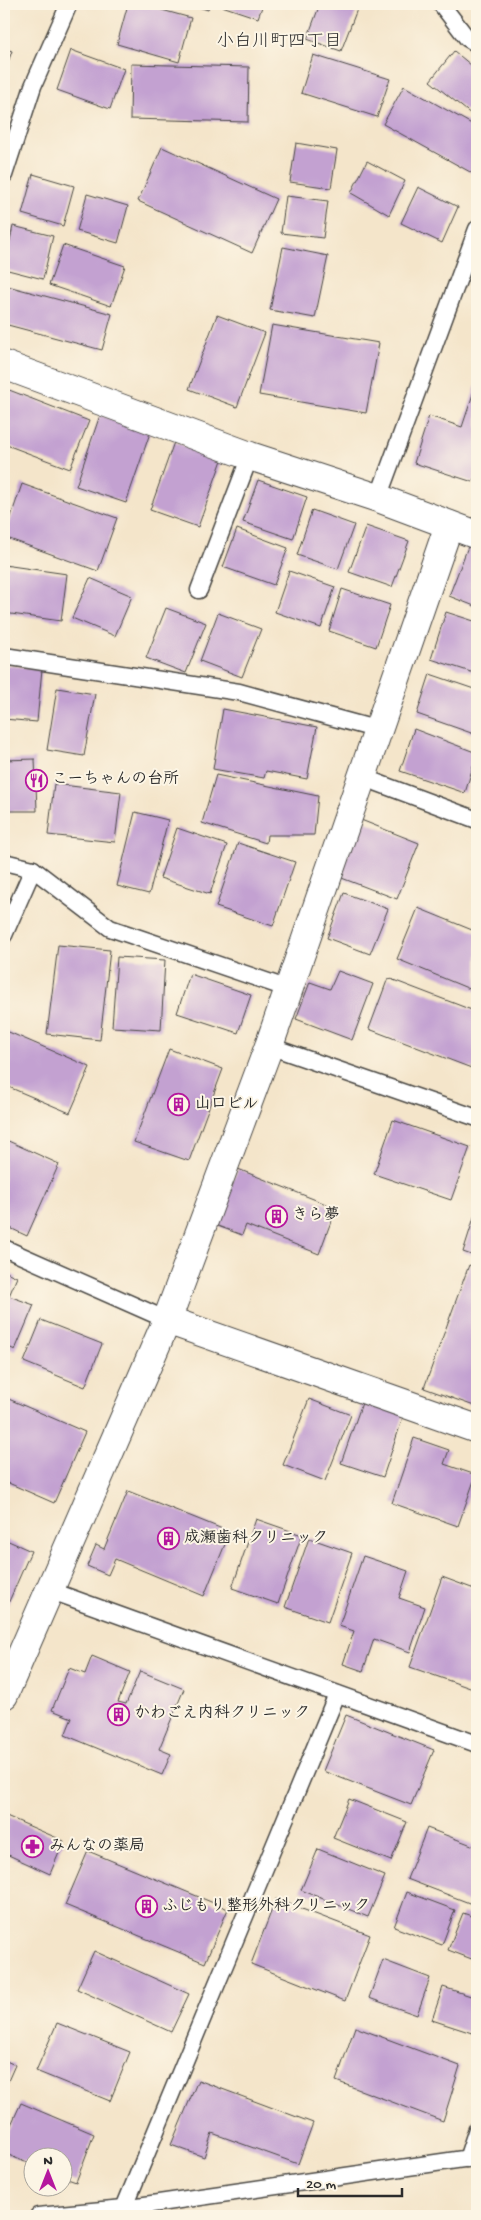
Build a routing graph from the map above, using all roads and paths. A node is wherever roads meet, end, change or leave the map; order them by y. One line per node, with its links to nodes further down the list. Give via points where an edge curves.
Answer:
1 (69, 4): 4 (lane, via 33,86)
2 (441, 4): 3 (lane, via 467,38)
3 (477, 44)
4 (4, 175)
5 (476, 238): 8 (lane)
6 (4, 365): 7 (street)
7 (250, 456): 8 (street); 11 (lane)
8 (378, 498): 9 (street)
9 (449, 525): 10 (street); 13 (street)
10 (477, 535)
11 (200, 590)
12 (4, 656): 13 (lane, via 239,692)
13 (379, 730): 14 (street)
14 (362, 777): 15 (lane); 19 (street)
15 (477, 820)
16 (4, 862): 17 (lane)
17 (32, 869): 18 (lane); 19 (lane, via 110,928)
18 (4, 935)
19 (289, 989): 20 (street)
20 (269, 1046): 21 (lane); 23 (street)
21 (477, 1118)
22 (4, 1248): 23 (lane)
23 (167, 1320): 24 (street); 25 (street)
24 (477, 1429)
25 (49, 1590): 26 (lane); 27 (street)
26 (337, 1694): 28 (lane); 31 (lane)
27 (4, 1695)
28 (477, 1744)
29 (477, 2129): 30 (lane)
30 (472, 2158): 31 (lane)
31 (124, 2208): 32 (lane)
32 (38, 2216)

